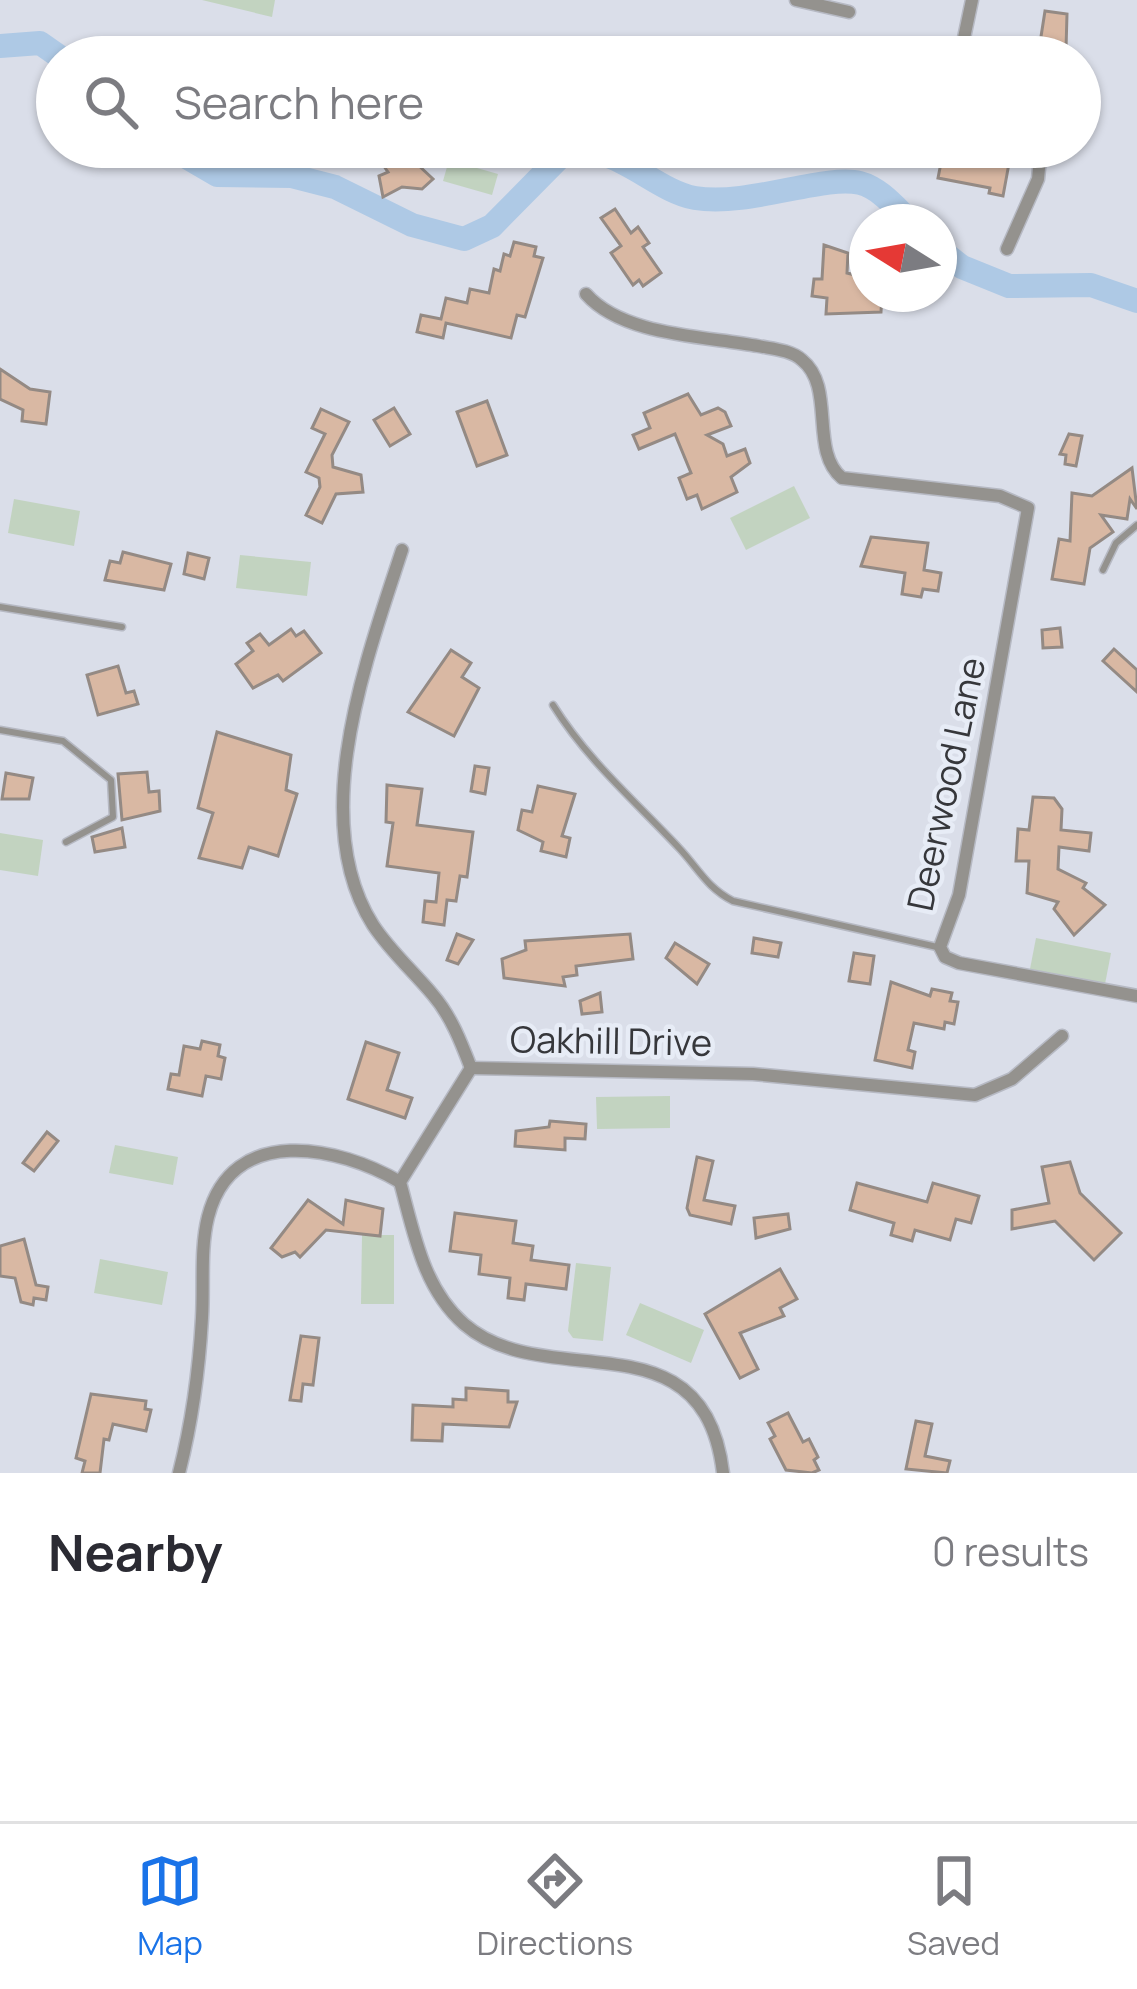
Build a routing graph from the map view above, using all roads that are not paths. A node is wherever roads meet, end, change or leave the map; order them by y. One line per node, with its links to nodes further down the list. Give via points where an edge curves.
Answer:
1 (796, 0): 3 (street)
2 (972, 0): 4 (street)
3 (849, 12)
4 (965, 36)
5 (1039, 168): 6 (street)
6 (1006, 249)
7 (586, 293): 16 (street, Deerwood Lane, via 615,318 803,360 814,379 828,459 842,478 1028,508 959,895)
8 (1137, 525): 10 (lane)
9 (402, 550): 19 (street, via 348,739 351,878 388,946 454,1025)
10 (1103, 570)
11 (0, 607): 12 (lane)
12 (122, 627)
13 (553, 705): 16 (lane, via 580,748 713,891)
14 (0, 730): 15 (lane, via 63,741 111,780 113,817)
15 (66, 842)
16 (940, 947): 17 (street, Deerwood Lane, via 959,963)
17 (1137, 996)
18 (1062, 1036): 19 (street, Oakhill Drive, via 1012,1079 975,1095 753,1074)
19 (471, 1068): 20 (street, Oakhill Drive)
20 (400, 1182): 21 (street, via 329,1150 302,1147 257,1159 228,1181 209,1215 192,1418); 22 (street, via 432,1284 462,1322 502,1344 672,1380 705,1415)
21 (179, 1473)
22 (723, 1473)

